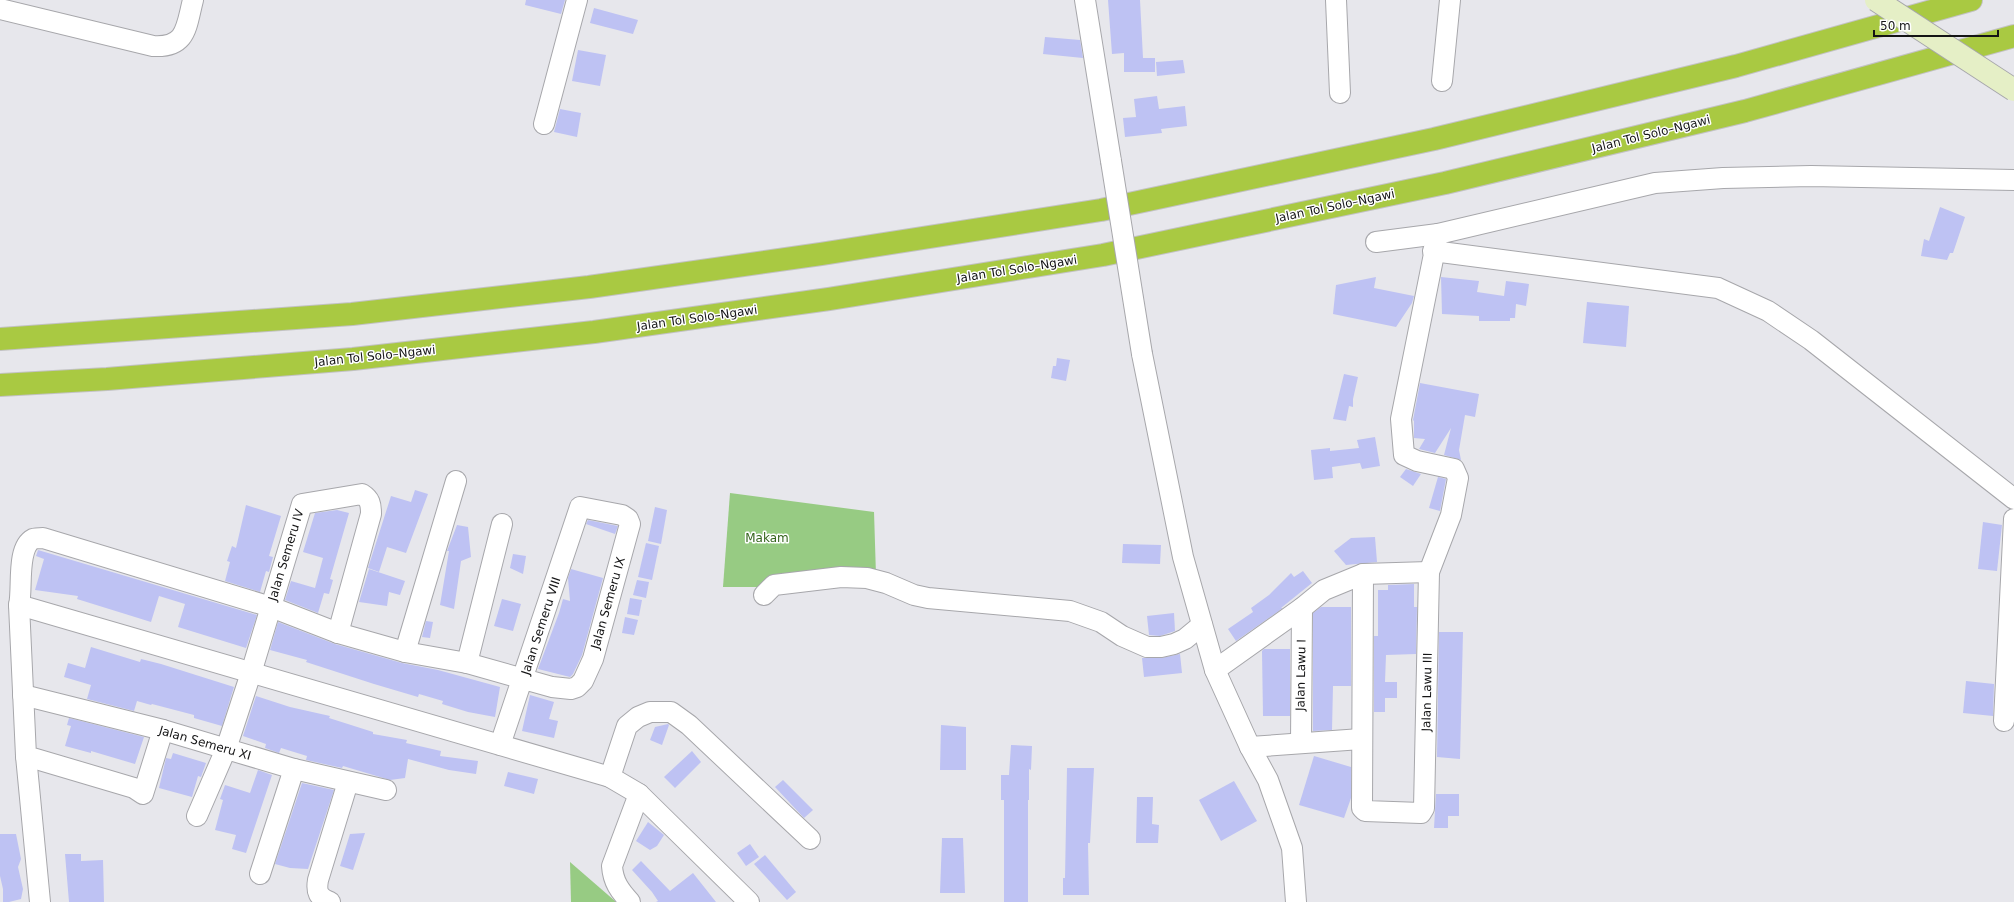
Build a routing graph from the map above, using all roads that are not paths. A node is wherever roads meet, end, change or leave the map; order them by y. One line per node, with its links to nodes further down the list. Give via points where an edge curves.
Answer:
1 (193, 0): 8 (street, via 184,34 166,47 153,46)
2 (577, 0): 13 (street)
3 (1085, 0): 30 (street, bridge, via 1142,354 1183,557)
4 (1336, 0): 12 (street)
5 (1450, 0): 10 (street)
6 (1876, 0): 11 (street, bridge)
7 (1971, 0): 17 (highway, via 1736,66 1434,139 1101,210 589,287 352,314)
8 (14, 7)
9 (2014, 36): 18 (highway, Jalan Tol Solo–Ngawi, via 1745,111 1452,182 1103,255 829,299 594,332 354,359)
10 (1442, 81)
11 (2014, 90)
12 (1340, 93)
13 (544, 124)
14 (2014, 180): 16 (street, via 1811,176 1655,183)
15 (1376, 242): 16 (street)
16 (1436, 242): 20 (street, via 1718,288 1768,311 1811,340); 24 (street, Jalan Lawu III, via 1401,418 1404,455 1417,461 1454,469 1458,478 1451,515)
17 (0, 339)
18 (0, 385)
19 (456, 481): 33 (street)
20 (2014, 499)
21 (2014, 519): 32 (street)
22 (502, 524): 34 (street)
23 (627, 533): 37 (street, Jalan Semeru IX, via 600,636 587,672 577,687 552,687); 37 (street, Jalan Semeru VIII, via 630,524 628,518 580,507)
24 (1429, 572): 25 (street); 41 (street, Jalan Lawu III, via 1424,811 1421,813 1363,810)
25 (1363, 574): 29 (street, via 1324,590); 41 (street)
26 (764, 595): 30 (street, via 774,585 841,577 867,578 928,598 1070,611 1101,622 1122,636 1147,647 1174,644 1185,639)
27 (19, 605): 28 (street, via 19,580 26,546 34,539 43,538); 36 (street); 38 (street)
28 (271, 607): 31 (street); 31 (street, Jalan Semeru IV, via 302,504 362,494 371,504 371,514); 36 (street, Jalan Semeru IV)
29 (1302, 608): 35 (street); 42 (street, Jalan Lawu I)
30 (1202, 625): 35 (street)
31 (338, 633): 33 (street)
32 (2010, 644): 39 (street)
33 (405, 652): 34 (street)
34 (467, 663): 37 (street)
35 (1215, 670): 44 (street)
36 (251, 673): 43 (street); 45 (street, Jalan Semeru IV)
37 (523, 678): 43 (street, Jalan Semeru VIII)
38 (24, 695): 40 (street, Jalan Semeru XI); 46 (street)
39 (2004, 721)
40 (163, 730): 45 (street, Jalan Semeru XI); 46 (street, via 143,794 134,788)
41 (1361, 739): 42 (street)
42 (1301, 743): 44 (street)
43 (500, 745): 48 (street)
44 (1250, 747): 55 (street, via 1268,780 1292,848)
45 (226, 749): 47 (street, Jalan Semeru XI); 52 (street, Jalan Semeru IV)
46 (26, 756): 56 (street)
47 (294, 769): 49 (street, Jalan Semeru XI); 54 (street)
48 (602, 774): 51 (street); 53 (street, via 627,726 650,712 671,712 689,725)
49 (348, 782): 50 (street, Jalan Semeru XI); 57 (street, via 318,880 317,890 321,898)
50 (386, 790)
51 (639, 794): 58 (street, via 612,866 612,877); 59 (street)
52 (197, 816)
53 (810, 839)
54 (260, 874)
55 (1295, 893)
56 (40, 902)
57 (330, 902)
58 (630, 902)
59 (749, 902)

